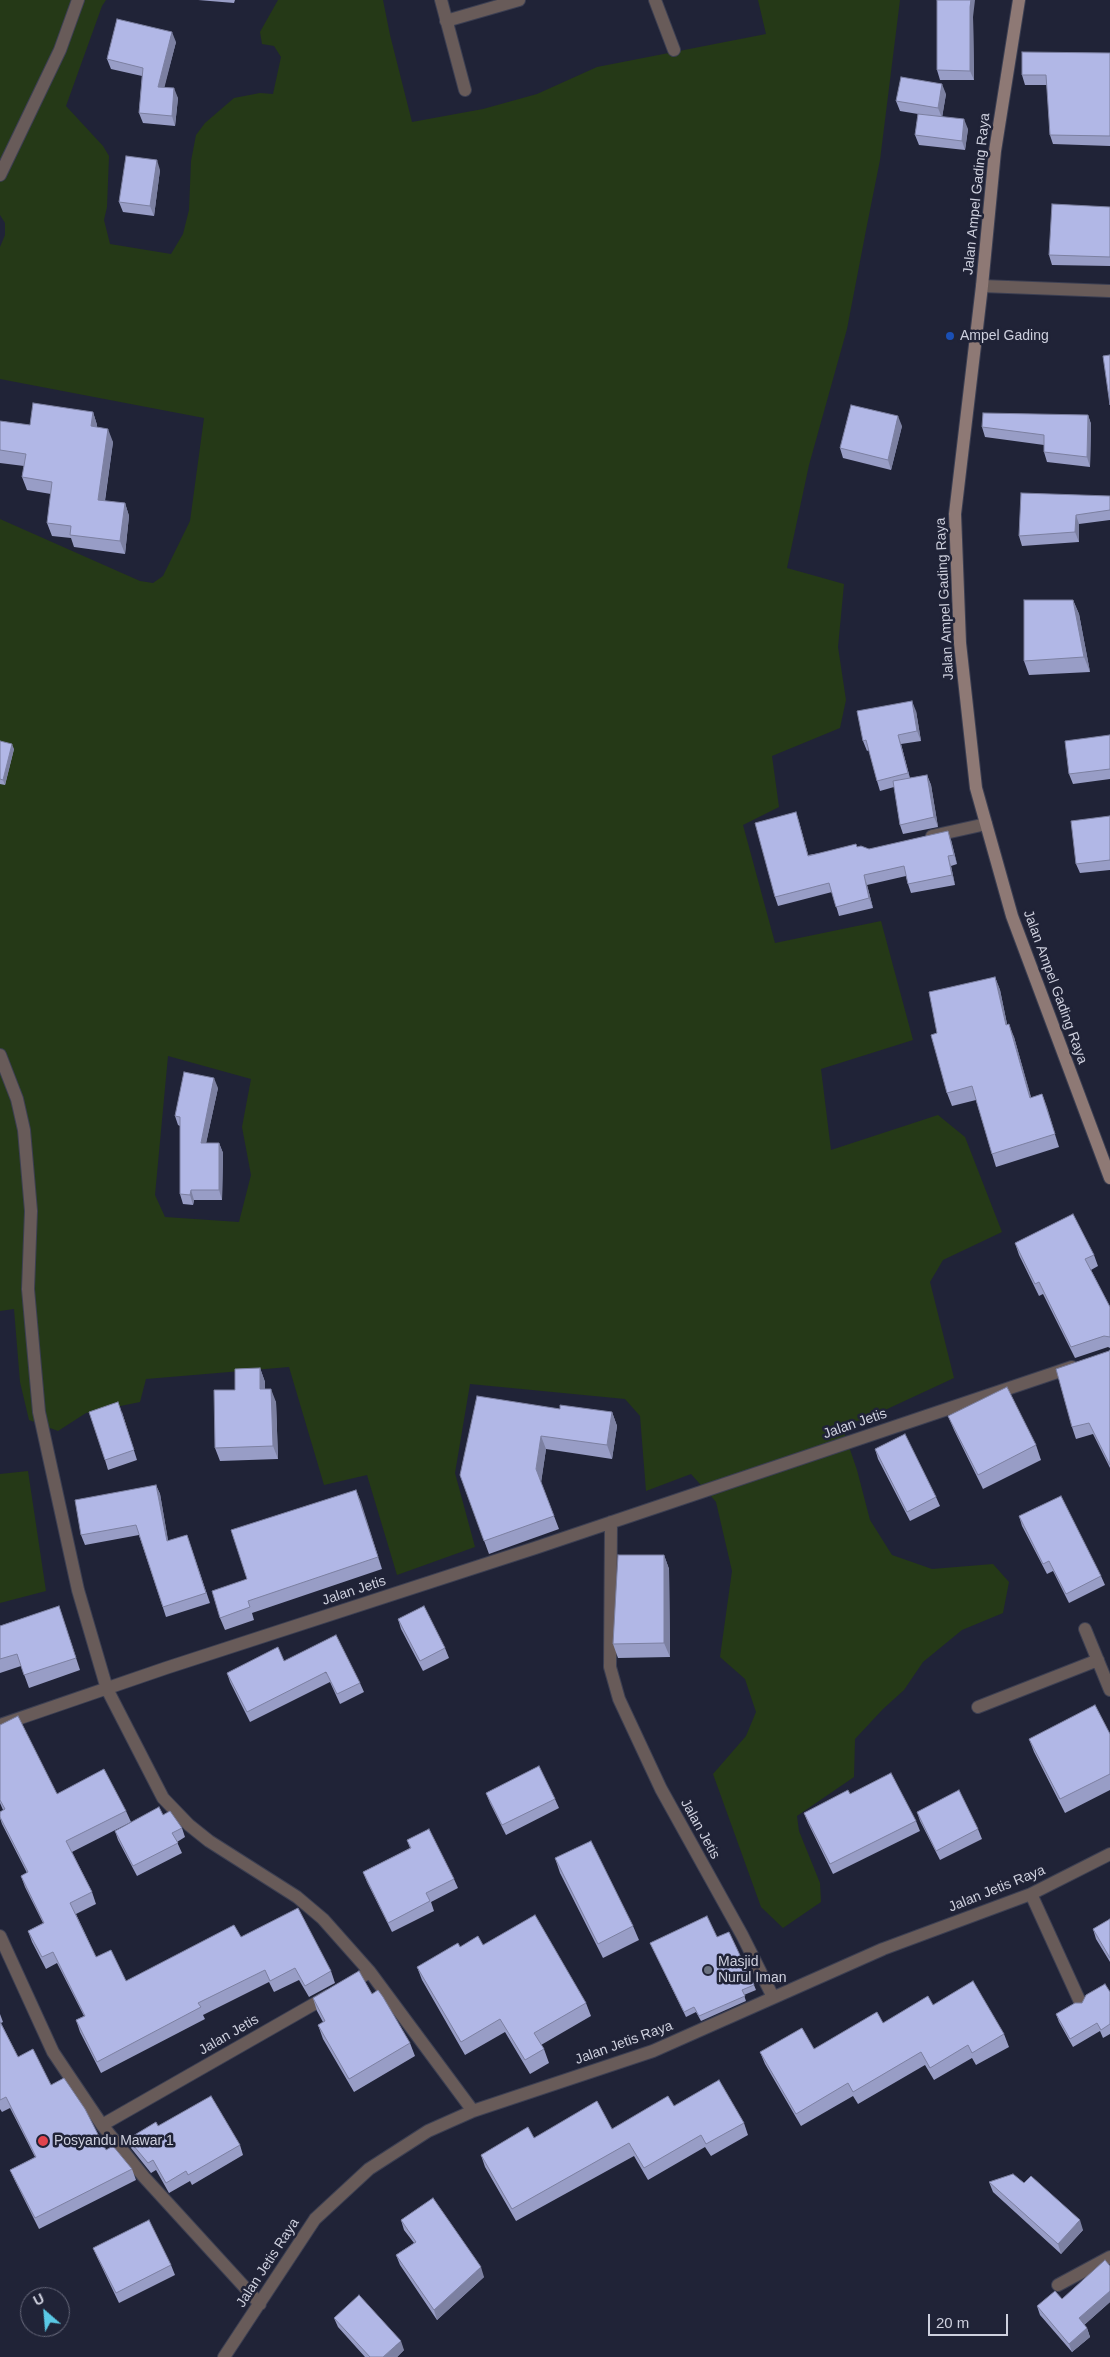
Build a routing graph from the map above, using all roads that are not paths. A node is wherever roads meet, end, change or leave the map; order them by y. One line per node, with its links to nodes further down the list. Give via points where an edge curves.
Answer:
1 (78, 0): 9 (street, via 60,50)
2 (440, 0): 6 (street)
3 (519, 0): 6 (street)
4 (655, 0): 7 (street)
5 (1019, 0): 10 (main road, Jalan Ampel Gading Raya, via 995,151)
6 (446, 21): 8 (street)
7 (674, 50)
8 (465, 90)
9 (0, 175)
10 (982, 286): 11 (street); 12 (main road, Jalan Ampel Gading Raya, via 955,514 960,643 976,788)
11 (1110, 292)
12 (986, 824): 13 (street); 15 (main road, Jalan Ampel Gading Raya, via 1012,916)
13 (919, 840)
14 (0, 1055): 20 (street, via 17,1099 24,1130 31,1212 28,1289 39,1412 78,1590)
15 (1110, 1178)
16 (1082, 1364): 17 (street, Jalan Jetis)
17 (611, 1522): 20 (street, Jalan Jetis); 30 (street, Jalan Jetis, via 610,1667 619,1699 661,1789)
18 (1085, 1628): 19 (street)
19 (1098, 1660): 21 (street); 22 (street)
20 (107, 1689): 23 (street, Jalan Jetis); 27 (street, via 163,1798 209,1841 296,1897 323,1919)
21 (1110, 1690)
22 (978, 1707)
23 (0, 1725)
24 (1110, 1854): 25 (street, Jalan Jetis Raya)
25 (1031, 1894): 30 (street, Jalan Jetis Raya, via 882,1950); 31 (street)
26 (1, 1939): 33 (street, via 53,2052)
27 (370, 1972): 28 (street); 32 (street)
28 (353, 1982)
29 (336, 1992): 33 (street, Jalan Jetis)
30 (774, 1997): 32 (street, Jalan Jetis Raya, via 653,2051)
31 (1081, 2004)
32 (473, 2111): 36 (street, Jalan Jetis Raya, via 428,2131 369,2169 315,2219)
33 (102, 2125): 36 (street, via 144,2177)
34 (1110, 2257): 35 (street)
35 (1058, 2285)
36 (260, 2304): 37 (street, Jalan Jetis Raya)
37 (224, 2357)

